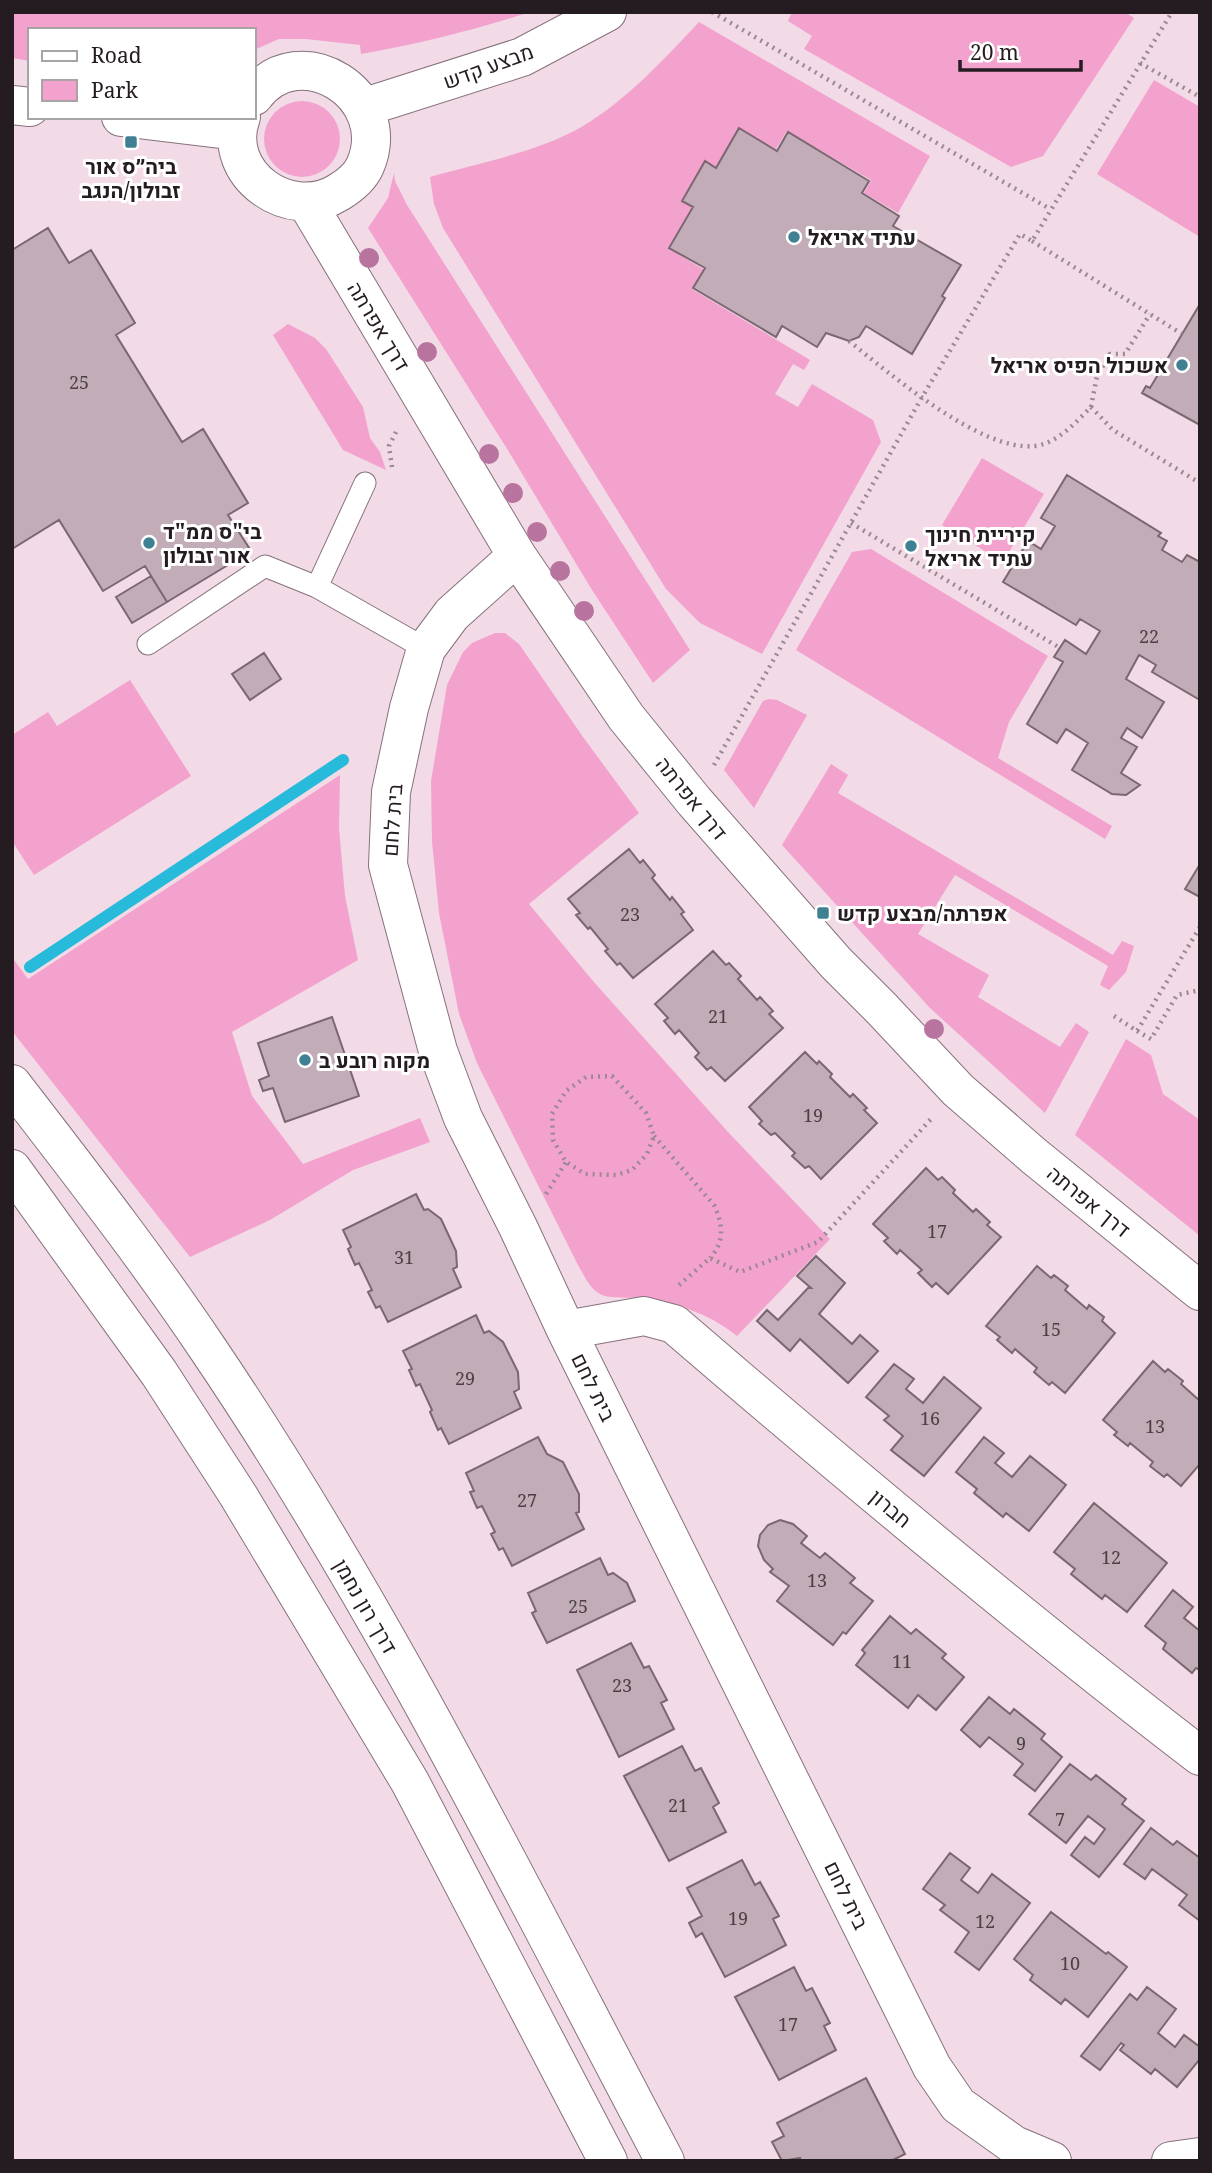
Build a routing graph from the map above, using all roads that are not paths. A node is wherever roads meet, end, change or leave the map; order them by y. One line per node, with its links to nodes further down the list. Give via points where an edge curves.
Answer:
1 (607, 12): 3 (street, מבצע קדש, via 522,57)
2 (256, 93): 3 (street, via 278,76 300,71 332,76 351,89)
3 (365, 107): 6 (street, via 371,129 364,169 330,198)
4 (155, 119): 5 (street)
5 (239, 124): 6 (street, via 240,154 249,172 265,189 285,200)
6 (307, 203): 8 (street, דרך אפרתה)
7 (365, 483): 9 (lane)
8 (517, 556): 11 (street, בית לחם, via 452,614); 14 (street, דרך אפרתה, via 626,717 835,963 958,1090)
9 (317, 587): 10 (lane, via 265,566); 11 (lane)
10 (148, 644)
11 (426, 649): 15 (street, בית לחם, via 391,792 388,864 438,1051 463,1118)
12 (12, 1084): 19 (street, דרך רון נחמן, via 136,1245 293,1483 456,1765)
13 (12, 1169): 18 (street, via 159,1373 321,1633 410,1782)
14 (1200, 1292)
15 (566, 1330): 16 (street, חברון, via 644,1316 674,1324 1062,1650); 20 (street, בית לחם, via 932,2067 958,2105 1014,2145)
16 (1200, 1756)
17 (1200, 2157): 21 (street)
18 (608, 2161)
19 (665, 2161)
20 (1052, 2161)
21 (1171, 2161)

